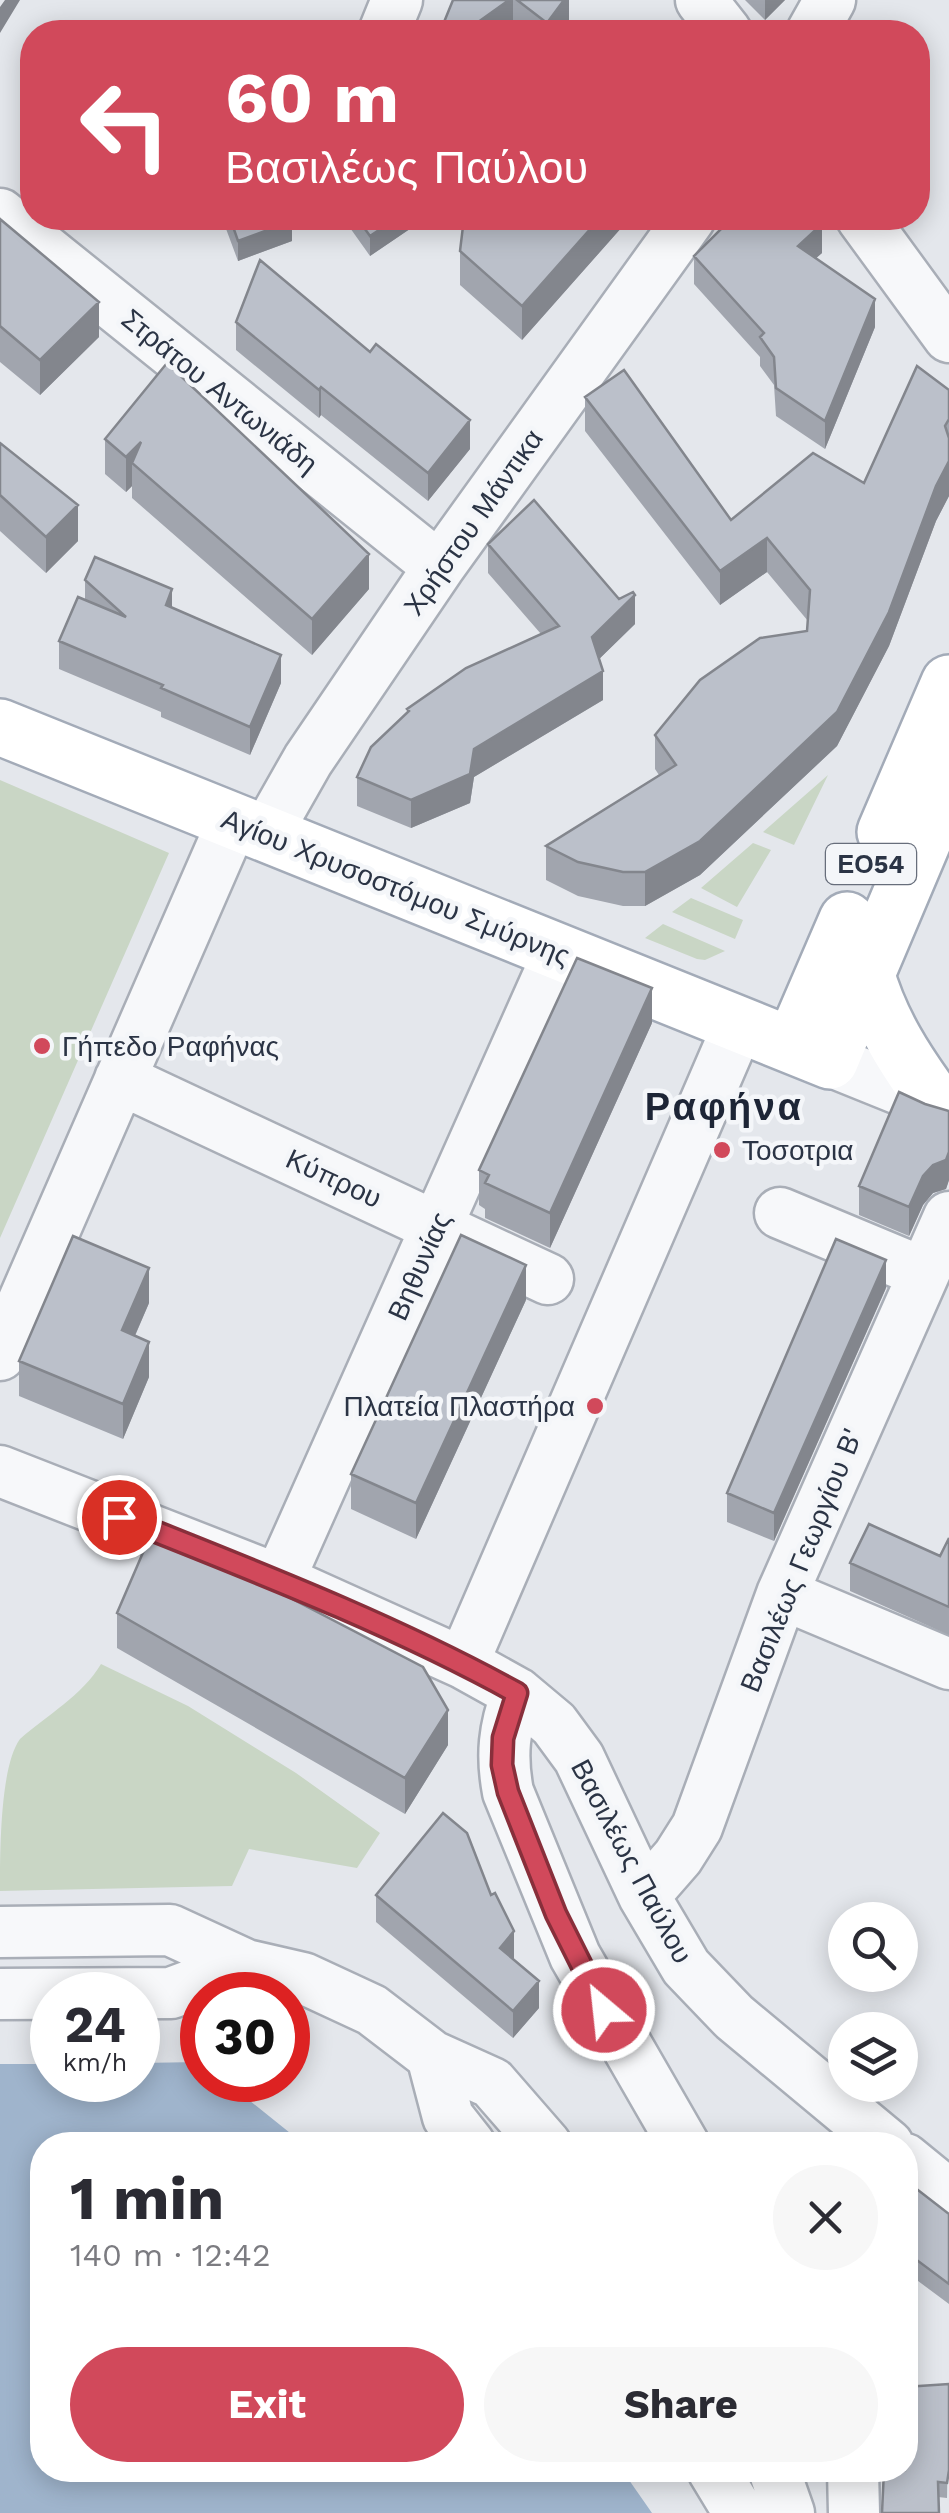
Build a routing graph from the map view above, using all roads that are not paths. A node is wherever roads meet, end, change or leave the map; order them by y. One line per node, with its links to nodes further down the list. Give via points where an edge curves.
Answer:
1 (701, 0): 2 (street)
2 (717, 20)
3 (30, 230): 7 (street, Στράτου Αντωνιάδη)
4 (681, 230): 7 (street, Χρήστου Μάντικα)
5 (871, 230): 6 (street)
6 (949, 337)
7 (440, 567): 11 (street, Χρήστου Μάντικα, via 308,760)
8 (949, 683): 15 (main road, ΕΟ54)
9 (0, 728): 11 (main road, Αγίου Χρυσοστόμου Σμύρνης)
10 (949, 780): 13 (main road, ΕΟ54)
11 (250, 828): 12 (main road, Αγίου Χρυσοστόμου Σμύρνης); 16 (street, Χρήστου Μάντικα)
12 (559, 952): 14 (main road, Αγίου Χρυσοστόμου Σμύρνης); 20 (street, Βηθυνίας)
13 (866, 972): 15 (main road, ΕΟ54); 17 (main road, via 902,1057)
14 (738, 1024): 15 (main road, Αγίου Χρυσοστόμου Σμύρνης); 27 (street)
15 (812, 1053): 17 (street)
16 (120, 1079): 20 (street, Κύπρου); 23 (street, Χρήστου Μάντικα)
17 (943, 1107)
18 (780, 1214): 21 (street)
19 (949, 1217): 21 (street, Βασιλέως Γεωργίου Β')
20 (437, 1226): 22 (street, Κύπρου); 25 (street, Βηθυνίας)
21 (924, 1274): 26 (street, Βασιλέως Γεωργίου Β')
22 (548, 1279)
23 (0, 1355)
24 (0, 1471): 25 (street, Βασιλέως Παύλου)
25 (280, 1580): 27 (street, Βασιλέως Παύλου)
26 (782, 1594): 28 (street); 30 (street, Βασιλέως Γεωργίου Β', via 696,1827)
27 (464, 1663): 29 (street, Βασιλέως Παύλου)
28 (949, 1664)
29 (517, 1693): 30 (street, Βασιλέως Παύλου, via 554,1724 579,1758); 37 (street, via 503,1738 508,1792 575,1956)
30 (644, 1896): 38 (street, Βασιλέως Παύλου, via 686,1967 734,2017)
31 (0, 1932): 32 (street, via 170,1930)
32 (246, 1965): 33 (street, via 171,1993); 34 (street, via 338,1992)
33 (0, 1994)
34 (432, 2056): 35 (street, via 448,2117); 36 (street, via 492,2083)
35 (460, 2132)
36 (535, 2132)
37 (677, 2132)
38 (872, 2132)
39 (853, 2482): 42 (street)
40 (744, 2484): 41 (street)
41 (789, 2513)
42 (854, 2513)

